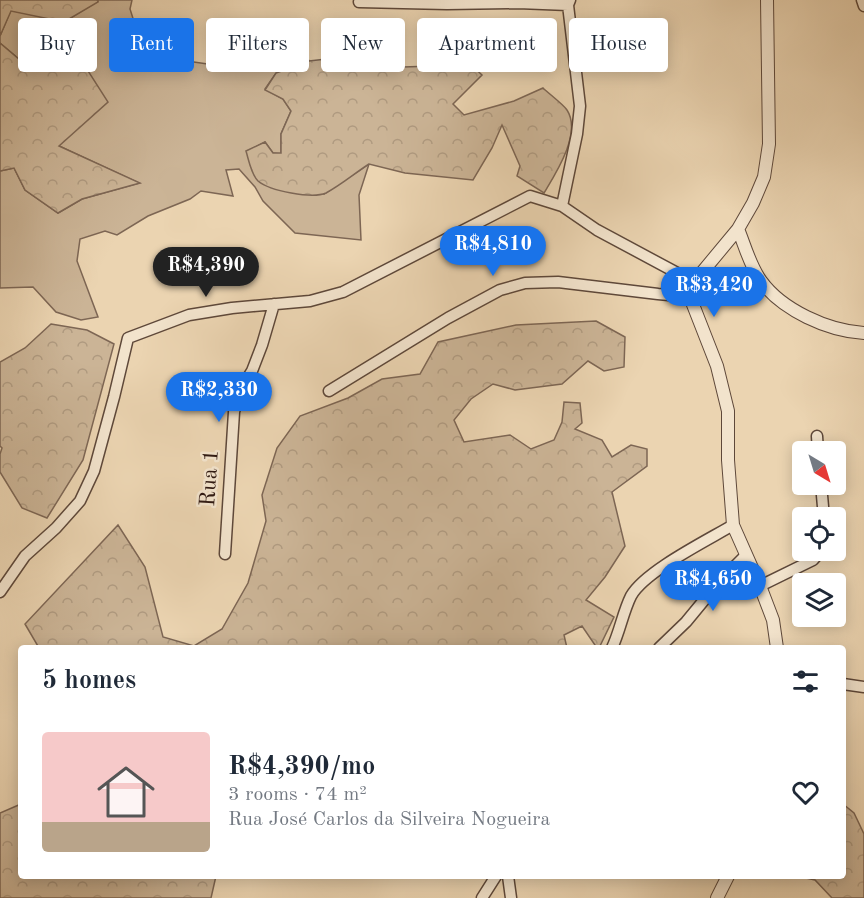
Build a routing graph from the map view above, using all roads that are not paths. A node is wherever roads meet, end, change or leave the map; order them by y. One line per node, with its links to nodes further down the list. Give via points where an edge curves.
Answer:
1 (768, 0): 8 (street, via 769,144 764,177)
2 (862, 0): 6 (street)
3 (359, 2): 4 (street)
4 (518, 2): 5 (street)
5 (569, 3): 7 (street, via 579,106)
6 (864, 6)
7 (562, 206): 9 (street, via 597,231); 11 (street, via 530,196 343,292 310,301)
8 (738, 229): 9 (street); 12 (street, via 760,280 774,296 812,319)
9 (694, 282): 10 (street)
10 (690, 297): 13 (street, via 558,282 525,283 500,290 469,307); 16 (street, via 717,366 728,411)
11 (274, 304): 17 (street, Rua 1, via 234,412); 21 (street, via 189,315 128,338 94,471 80,501 26,556)
12 (864, 333)
13 (329, 391)
14 (817, 436): 15 (street)
15 (817, 441)
16 (734, 525): 18 (street); 22 (street, via 645,580 630,598)
17 (225, 554)
18 (747, 555): 20 (street); 23 (street)
19 (811, 561): 20 (street)
20 (760, 586): 24 (street, via 773,620)
21 (0, 592)
22 (613, 645)
23 (662, 645)
24 (777, 645)
25 (846, 684): 26 (street)
26 (864, 687)
27 (494, 879): 30 (street)
28 (508, 879): 31 (street)
29 (726, 879): 32 (street)
30 (482, 898)
31 (510, 898)
32 (717, 898)

